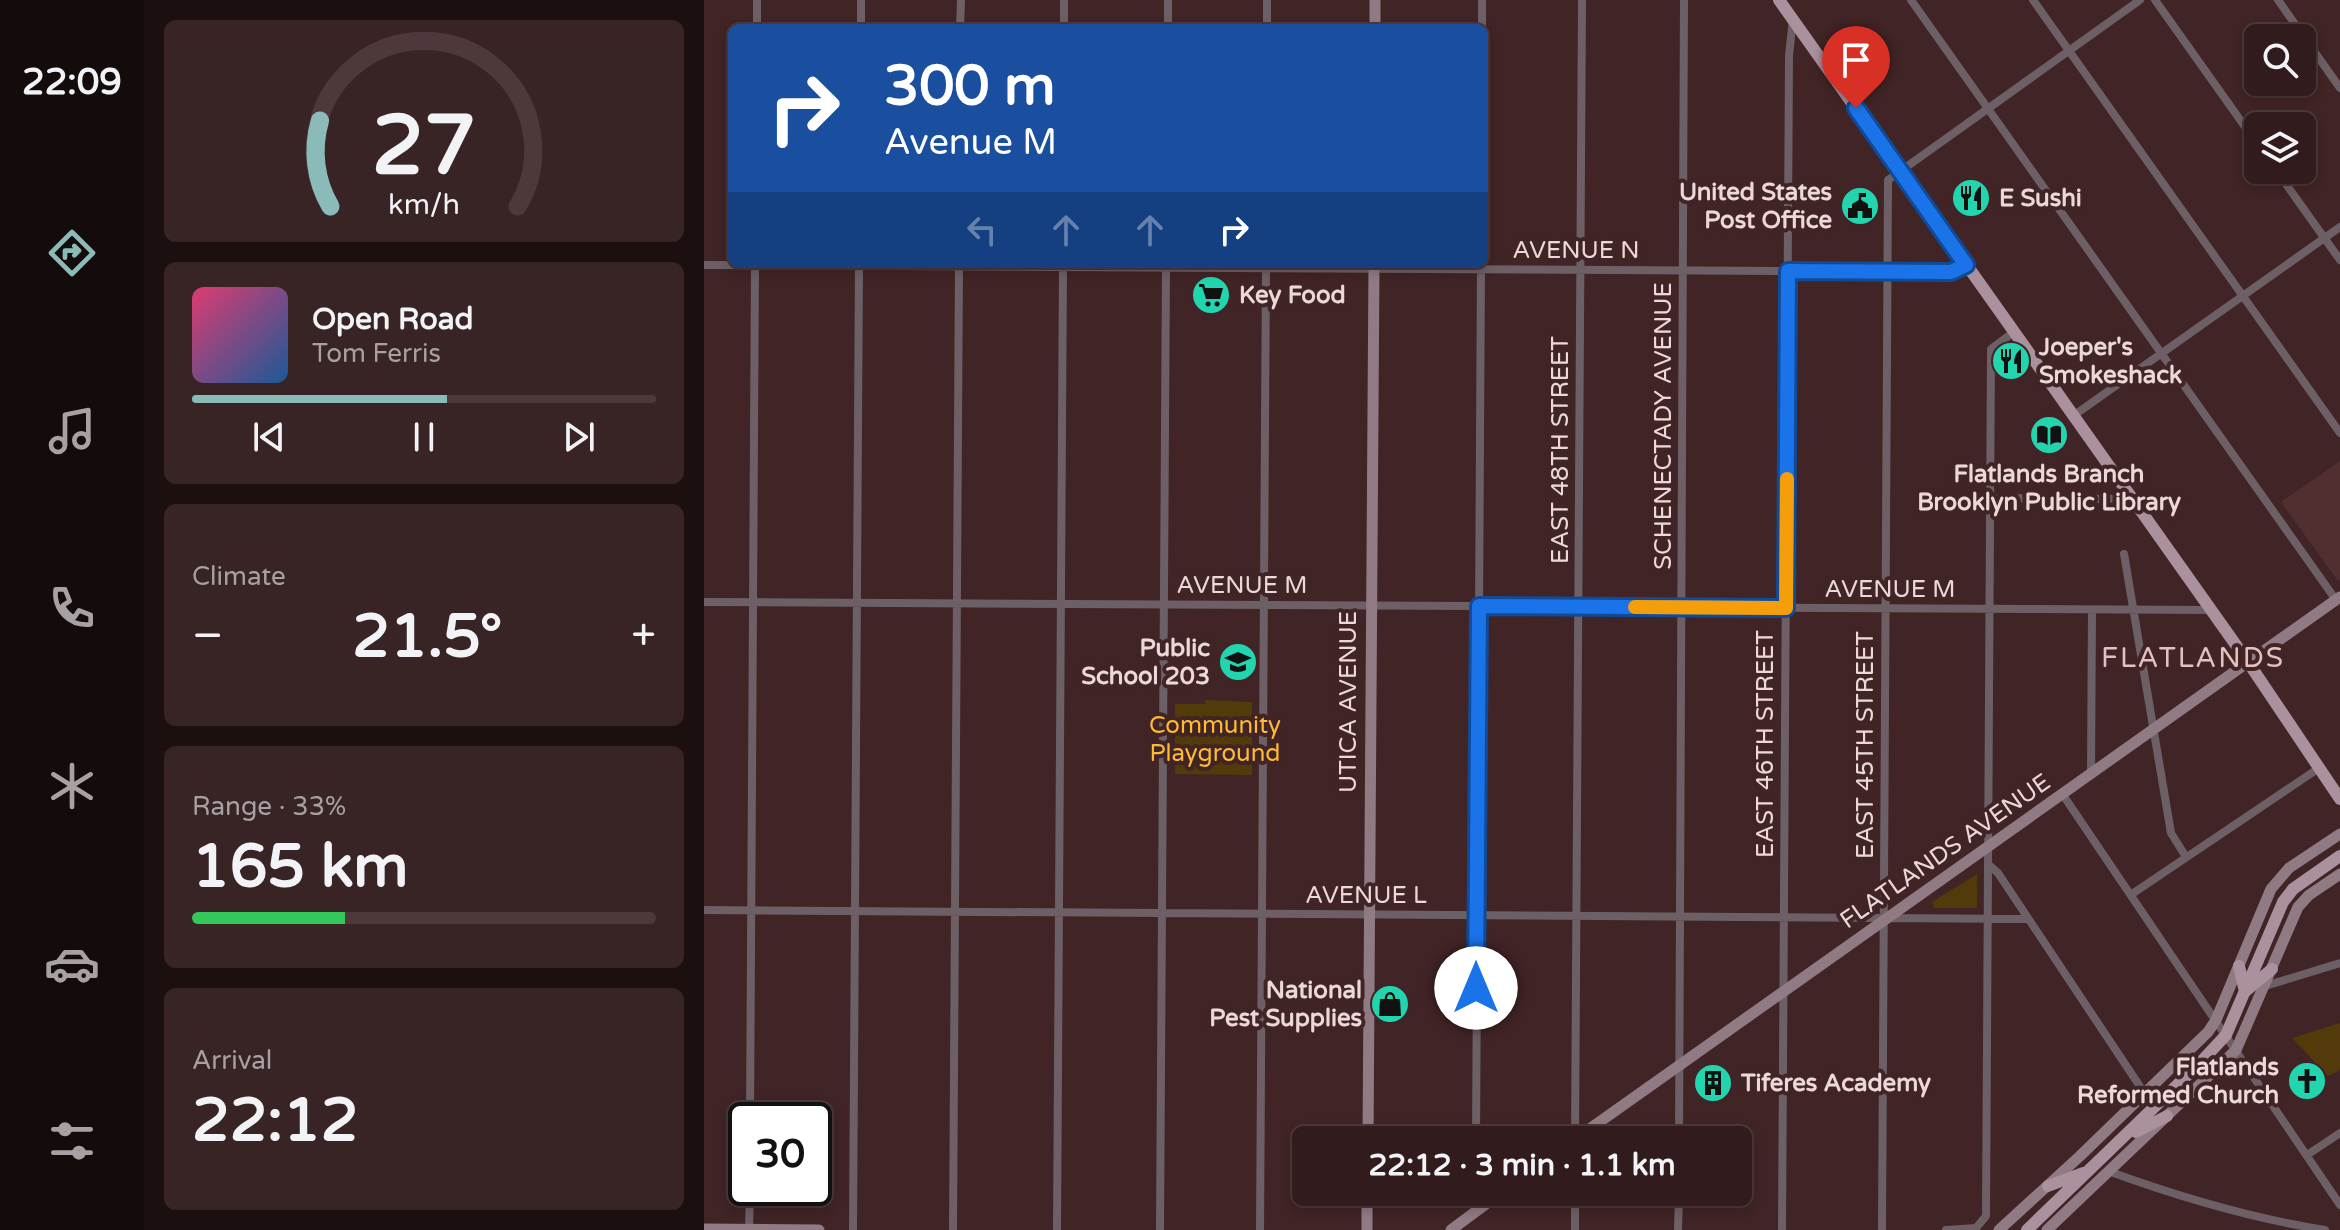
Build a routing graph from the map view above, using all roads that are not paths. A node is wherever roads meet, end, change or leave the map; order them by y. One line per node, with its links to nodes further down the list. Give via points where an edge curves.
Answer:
1 (757, 0): 18 (street)
2 (861, 0): 19 (street)
3 (961, 0): 20 (street)
4 (1064, 0): 21 (street)
5 (1168, 0): 22 (street)
6 (1267, 0): 23 (street)
7 (1375, 0): 24 (main road)
8 (1482, 0): 25 (street)
9 (1582, 0): 47 (street, EAST 48TH STREET)
10 (1684, 0): 48 (street, SCHENECTADY AVENUE)
11 (1779, 0): 17 (main road)
12 (1911, 0): 28 (street)
13 (2033, 0): 26 (street)
14 (2140, 0): 26 (street)
15 (2155, 0): 29 (street)
16 (2278, 0): 27 (street)
17 (1793, 19): 30 (main road); 49 (street, EAST 46TH STREET)
18 (757, 24)
19 (861, 24)
20 (960, 24)
21 (1064, 24)
22 (1168, 24)
23 (1267, 24)
24 (1375, 24)
25 (1482, 24)
26 (2069, 50): 28 (street); 51 (street)
27 (2340, 88)
28 (1987, 108): 30 (street); 53 (street)
29 (2244, 125)
30 (1901, 170): 37 (main road); 50 (street, EAST 45TH STREET, via 1888,180)
31 (2286, 184): 33 (street)
32 (2340, 227): 33 (street)
33 (2324, 238): 34 (street); 51 (street)
34 (2340, 260)
35 (704, 265): 36 (street, AVENUE N)
36 (728, 265)
37 (1966, 265): 50 (street, AVENUE N, via 1951,272); 52 (main road)
38 (1488, 267): 47 (street, AVENUE N)
39 (755, 268): 61 (street)
40 (859, 268): 62 (street)
41 (959, 268): 63 (street)
42 (1063, 268): 64 (street)
43 (1166, 268): 65 (street)
44 (1266, 268): 66 (street)
45 (1374, 268): 67 (main road, UTICA AVENUE)
46 (1481, 268): 68 (street)
47 (1581, 270): 48 (street, AVENUE N); 69 (street, EAST 48TH STREET)
48 (1684, 270): 49 (street, AVENUE N); 70 (street, SCHENECTADY AVENUE)
49 (1788, 271): 50 (street, AVENUE N); 71 (street, EAST 46TH STREET)
50 (1888, 271): 72 (street, EAST 45TH STREET)
51 (2243, 296): 53 (street); 55 (street)
52 (2014, 332): 54 (main road); 56 (street, via 1991,349)
53 (2161, 353): 54 (street); 59 (street)
54 (2073, 416): 57 (main road)
55 (2340, 433)
56 (1990, 498): 57 (street); 73 (street)
57 (2133, 499): 76 (main road)
58 (2124, 554): 75 (street)
59 (2338, 599): 77 (main road, FLATLANDS AVENUE)
60 (704, 602): 61 (street, AVENUE M)
61 (753, 602): 62 (street, AVENUE M); 91 (street)
62 (857, 603): 63 (street, AVENUE M); 92 (street)
63 (957, 603): 64 (street, AVENUE M); 93 (street)
64 (1060, 604): 65 (street, AVENUE M); 94 (street)
65 (1163, 605): 66 (street, AVENUE M); 95 (street)
66 (1264, 605): 67 (street, AVENUE M); 96 (street)
67 (1371, 605): 68 (street, AVENUE M); 97 (main road, UTICA AVENUE)
68 (1479, 606): 69 (street, AVENUE M); 98 (street)
69 (1579, 607): 70 (street, AVENUE M); 99 (street, EAST 48TH STREET)
70 (1682, 607): 71 (street, AVENUE M); 100 (street, SCHENECTADY AVENUE)
71 (1786, 608): 72 (street, AVENUE M); 101 (street, EAST 46TH STREET)
72 (1886, 609): 73 (street, AVENUE M); 103 (street, EAST 45TH STREET)
73 (1989, 609): 74 (street, AVENUE M); 84 (street)
74 (2092, 610): 75 (street, AVENUE M); 80 (street)
75 (2132, 610): 76 (street, AVENUE M); 78 (street)
76 (2211, 610): 77 (main road)
77 (2248, 662): 78 (main road, FLATLANDS AVENUE); 79 (main road)
78 (2153, 730): 80 (main road, FLATLANDS AVENUE); 86 (street, via 2171,833)
79 (2319, 768): 82 (main road); 86 (street)
80 (2091, 775): 81 (main road, FLATLANDS AVENUE)
81 (2063, 795): 84 (main road, FLATLANDS AVENUE); 89 (street)
82 (2340, 799)
83 (2340, 834): 106 (main road, via 2289,868 2271,889)
84 (1988, 847): 87 (street); 103 (main road, FLATLANDS AVENUE)
85 (2340, 856): 110 (main road, via 2283,902)
86 (2186, 857): 89 (street)
87 (1989, 865): 102 (street); 104 (street)
88 (2340, 874): 107 (main road, via 2298,907)
89 (2132, 894): 111 (street)
90 (704, 910): 91 (street, AVENUE L)
91 (751, 911): 92 (street, AVENUE L); 116 (street)
92 (855, 911): 93 (street, AVENUE L); 140 (street)
93 (955, 912): 94 (street, AVENUE L); 141 (street)
94 (1059, 913): 95 (street, AVENUE L); 142 (street)
95 (1162, 913): 96 (street, AVENUE L); 143 (street)
96 (1262, 914): 97 (street, AVENUE L); 144 (street)
97 (1369, 915): 98 (street, AVENUE L); 118 (main road, UTICA AVENUE)
98 (1477, 915): 99 (street, AVENUE L); 119 (street)
99 (1577, 916): 100 (street, AVENUE L); 120 (street, EAST 48TH STREET)
100 (1680, 917): 101 (street, AVENUE L); 114 (street, SCHENECTADY AVENUE)
101 (1784, 917): 103 (street, AVENUE L); 109 (street, EAST 46TH STREET)
102 (1988, 918): 103 (street, AVENUE L); 104 (street, AVENUE L); 151 (street, via 1986,1216 1976,1228)
103 (1885, 919): 109 (main road, FLATLANDS AVENUE); 150 (street, EAST 45TH STREET)
104 (2027, 919): 115 (street)
105 (2340, 963): 108 (street)
106 (2239, 966): 110 (main road); 111 (main road)
107 (2272, 969): 108 (main road); 110 (main road)
108 (2265, 986): 113 (main road)
109 (1784, 991): 114 (main road, FLATLANDS AVENUE); 149 (street, EAST 46TH STREET)
110 (2245, 992): 112 (main road)
111 (2216, 1020): 112 (street); 115 (main road)
112 (2226, 1035): 113 (street); 124 (main road)
113 (2236, 1050): 117 (main road); 125 (street)
114 (1679, 1065): 121 (main road, FLATLANDS AVENUE); 122 (street, SCHENECTADY AVENUE)
115 (2145, 1094): 128 (main road)
116 (750, 1102)
117 (2167, 1116): 124 (main road); 126 (main road)
118 (1368, 1126)
119 (1476, 1126)
120 (1575, 1126)
121 (1594, 1126)
122 (1679, 1126)
123 (2340, 1133): 125 (street)
124 (2122, 1139): 127 (main road)
125 (2307, 1155): 129 (street)
126 (2108, 1171): 154 (main road); 155 (street, via 2201,1203)
127 (2086, 1172): 128 (main road); 153 (main road)
128 (2048, 1186): 152 (main road)
129 (2340, 1205)
130 (750, 1206): 138 (street)
131 (1367, 1206): 145 (main road)
132 (1475, 1206): 136 (street)
133 (1482, 1206): 136 (main road)
134 (1575, 1206): 147 (street)
135 (1679, 1206): 148 (street)
136 (1475, 1211): 146 (main road)
137 (704, 1229): 138 (main road)
138 (749, 1230): 139 (main road)
139 (819, 1230)
140 (853, 1230)
141 (953, 1230)
142 (1057, 1230)
143 (1160, 1230)
144 (1260, 1230)
145 (1367, 1230)
146 (1451, 1230)
147 (1575, 1230)
148 (1678, 1230)
149 (1782, 1230)
150 (1882, 1230)
151 (1946, 1230)
152 (1999, 1230)
153 (2027, 1230)
154 (2047, 1230)
155 (2325, 1230)

